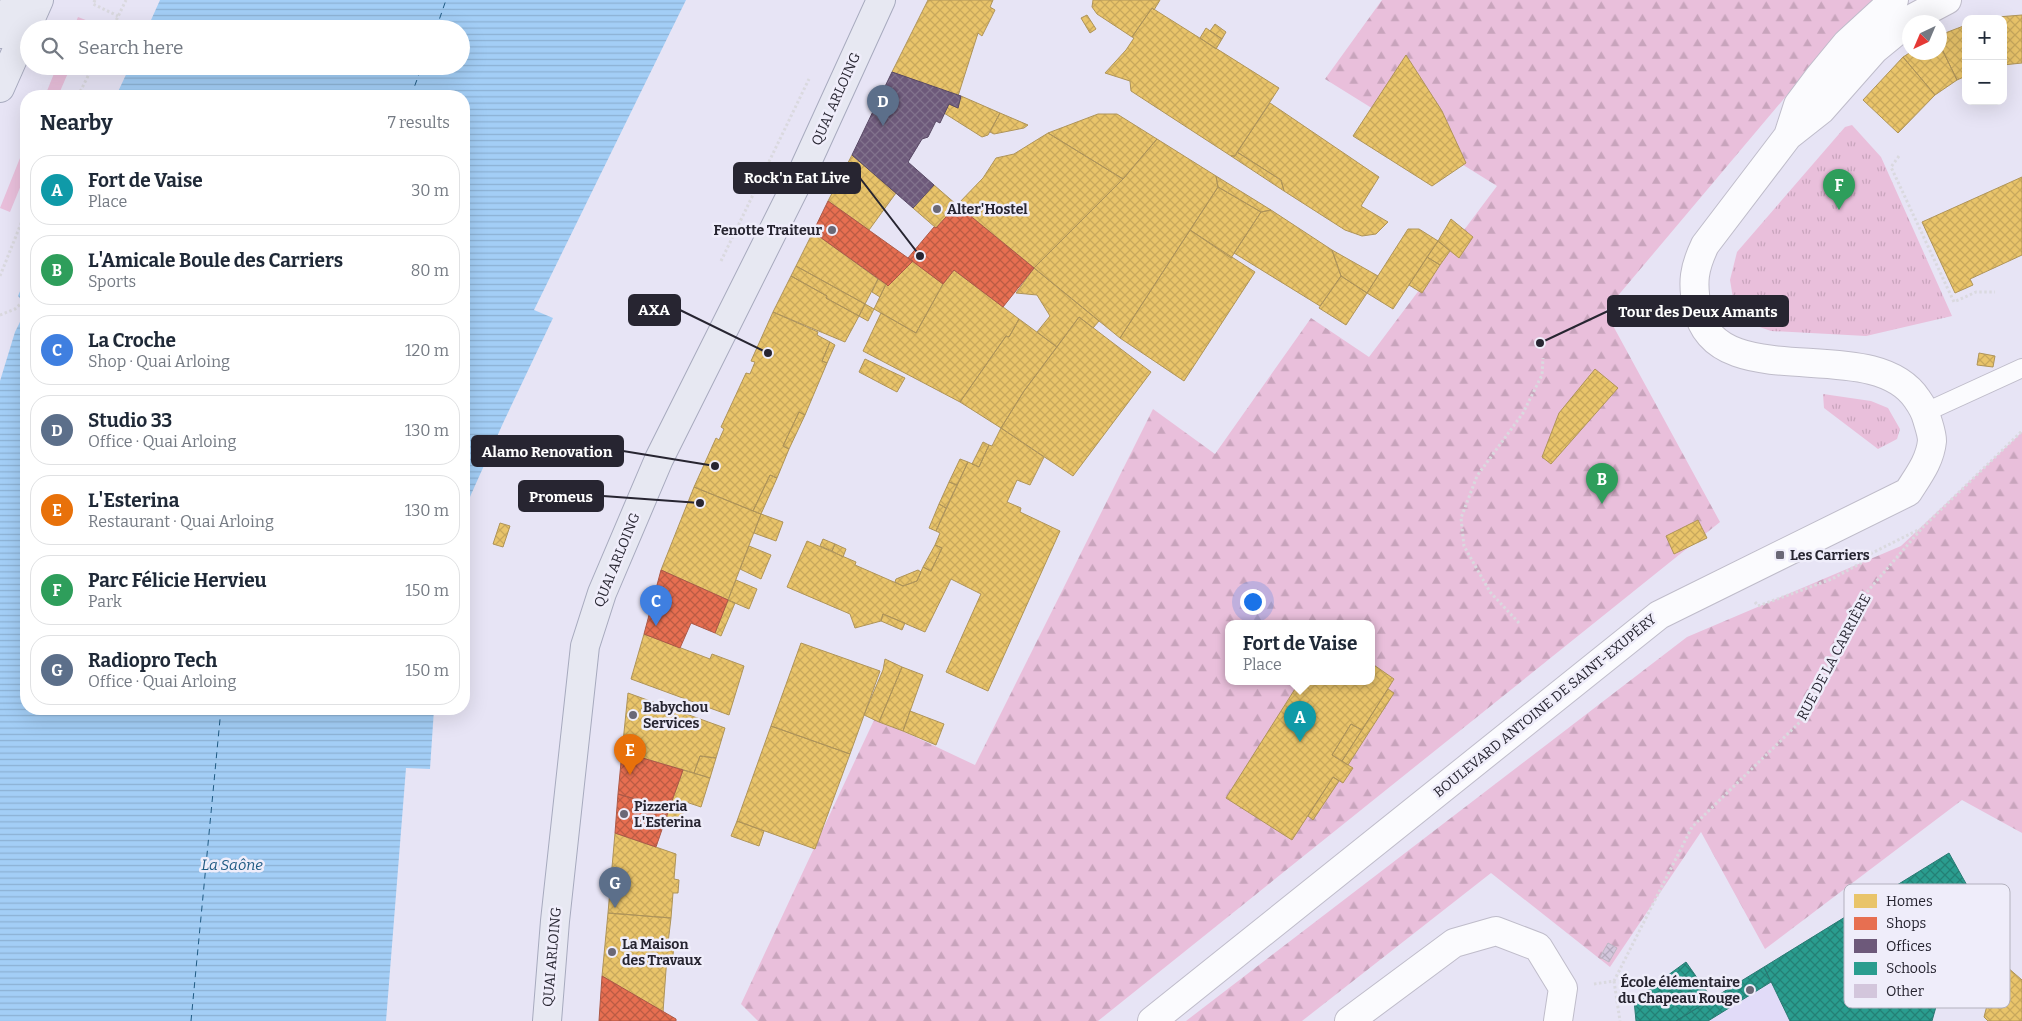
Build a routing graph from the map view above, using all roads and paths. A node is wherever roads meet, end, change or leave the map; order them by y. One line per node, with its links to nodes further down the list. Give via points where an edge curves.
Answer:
1 (16, 0): 11 (main road)
2 (39, 0): 9 (main road)
3 (95, 0): 8 (path, via 93,4)
4 (126, 0): 8 (path)
5 (881, 0): 32 (main road, QUAI ARLOING, via 803,171 659,459 602,593 586,646)
6 (1894, 0): 16 (street, BOULEVARD ANTOINE DE SAINT-EXUPÉRY, via 1847,43 1819,77 1798,105)
7 (1946, 0): 16 (street, BOULEVARD ANTOINE DE SAINT-EXUPÉRY, via 1913,18 1874,50 1821,110)
8 (118, 16): 10 (path)
9 (30, 20)
10 (116, 20)
11 (0, 34)
12 (20, 43): 14 (main road)
13 (88, 75): 15 (path)
14 (0, 88)
15 (81, 90)
16 (1788, 136): 25 (street, BOULEVARD ANTOINE DE SAINT-EXUPÉRY, via 1705,245 1696,265 1693,289 1700,321 1714,340 1738,353 1769,360 1864,368 1890,375 1910,389)
17 (1899, 156): 20 (path, via 1891,167 1954,302 1976,292)
18 (20, 226): 19 (path)
19 (0, 276)
20 (1995, 292)
21 (20, 304): 22 (path)
22 (0, 315)
23 (1543, 358): 29 (path, via 1542,376 1523,414 1477,476 1461,518 1464,546 1490,592)
24 (2022, 368): 25 (lane)
25 (1926, 412): 28 (street, BOULEVARD ANTOINE DE SAINT-EXUPÉRY, via 1932,440 1926,465 1908,492)
26 (2022, 431): 27 (path, RUE DE LA CARRIÈRE)
27 (1923, 528): 28 (path, via 1872,553 1832,579 1758,606); 30 (path, RUE DE LA CARRIÈRE, via 1861,599 1801,721 1692,827)
28 (1738, 576): 33 (street, BOULEVARD ANTOINE DE SAINT-EXUPÉRY, via 1659,615)
29 (1520, 623)
30 (1614, 981): 31 (path); 36 (path)
31 (1594, 984)
32 (547, 1021)
33 (1152, 1021)
34 (1349, 1021): 35 (street, via 1454,943 1496,931 1538,947 1563,988)
35 (1558, 1021)
36 (1620, 1021)

